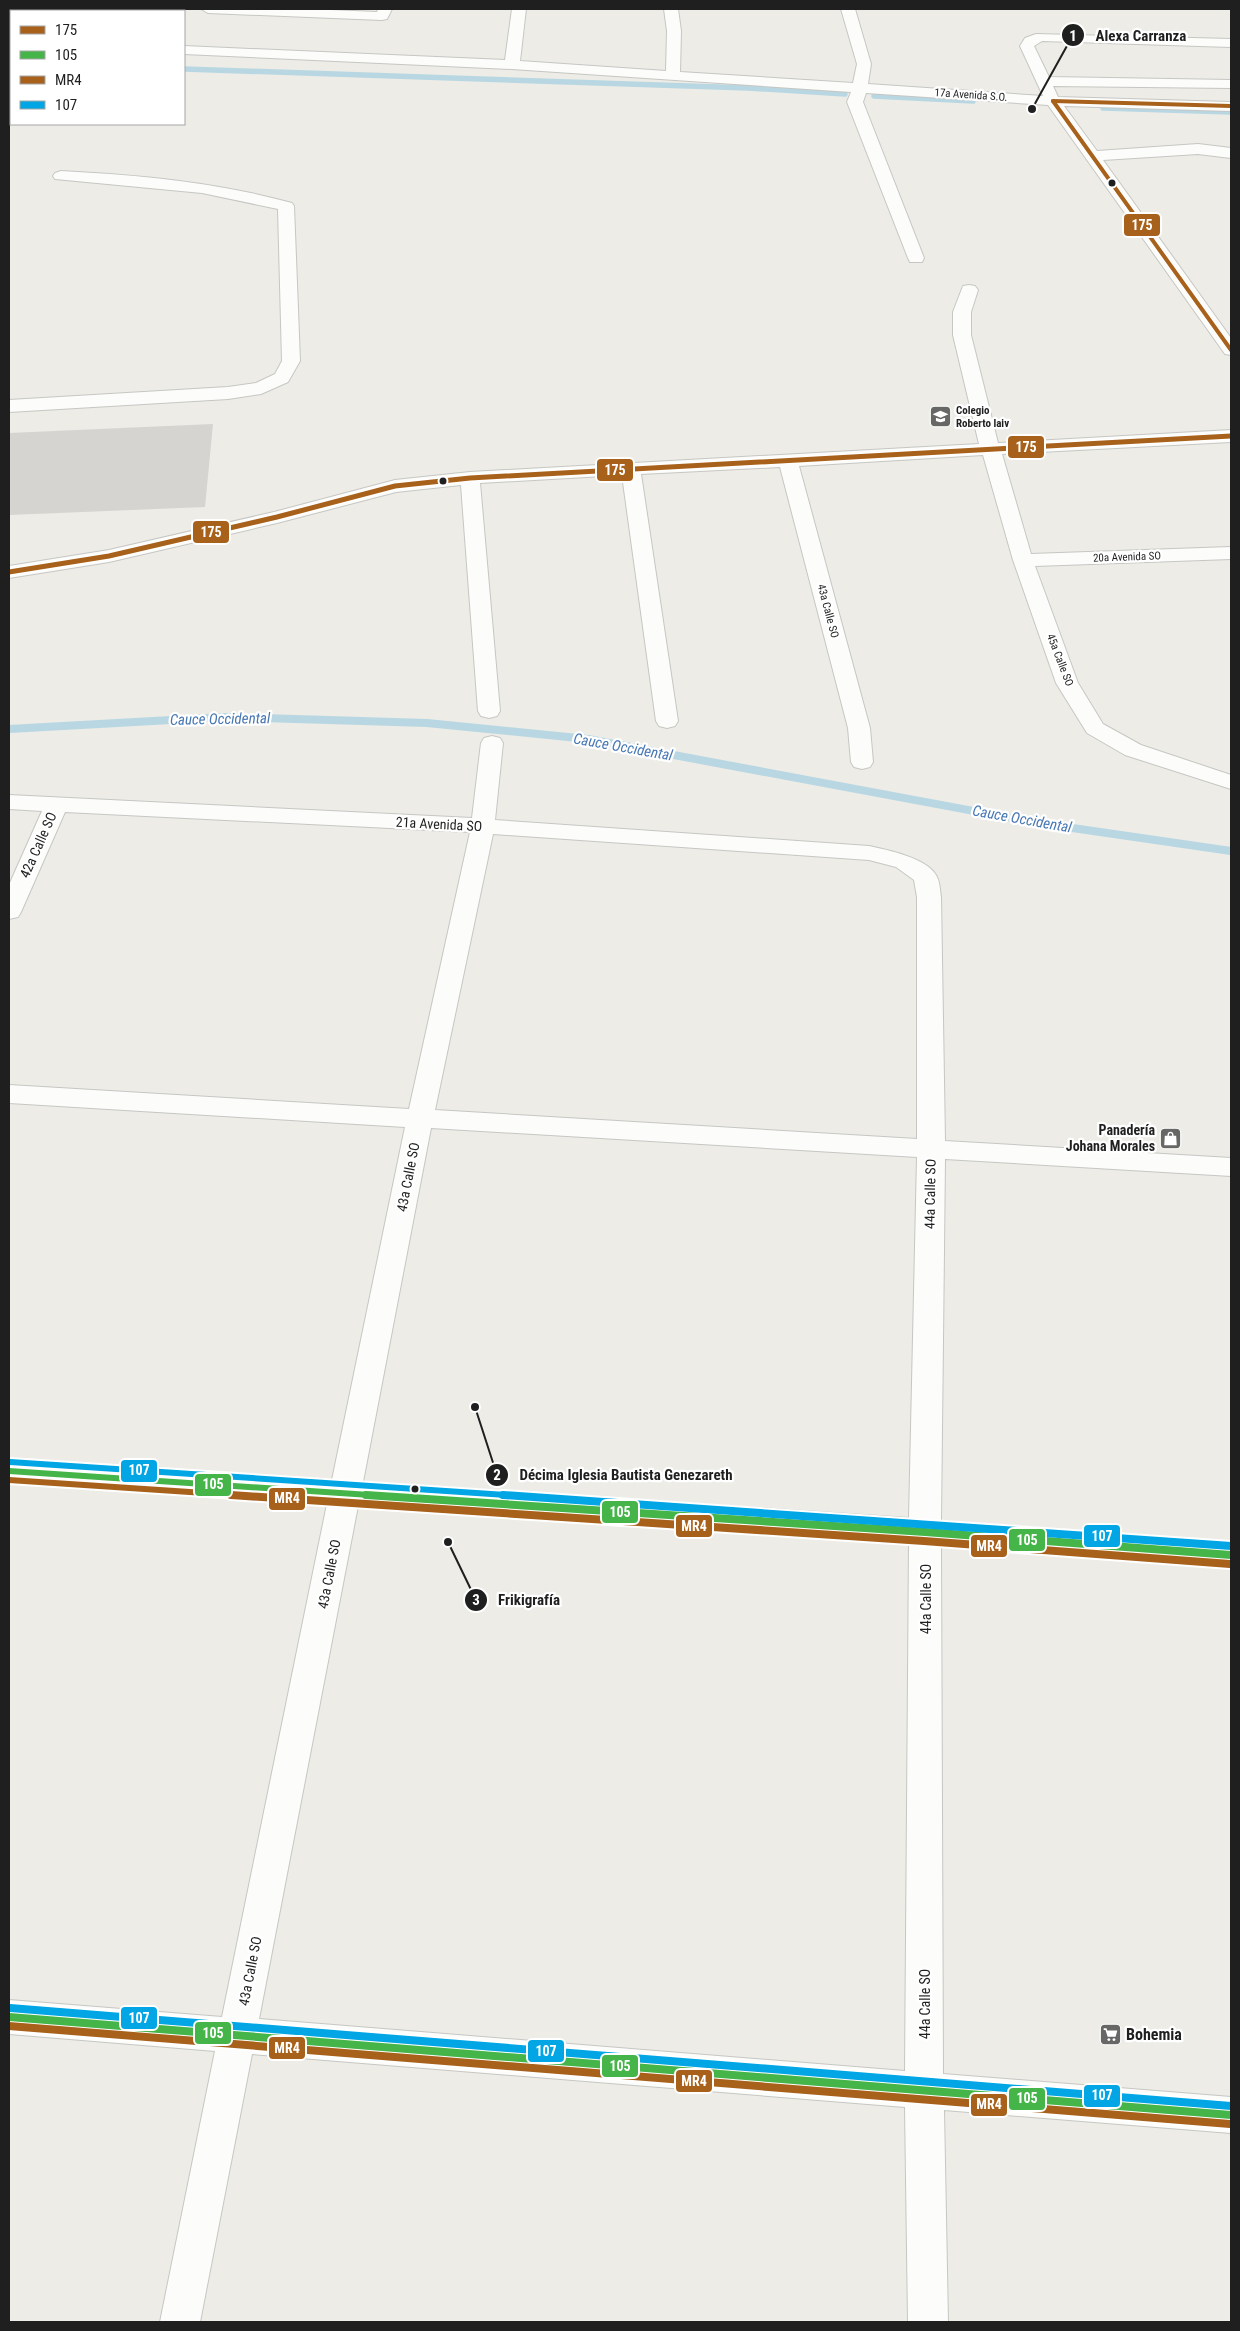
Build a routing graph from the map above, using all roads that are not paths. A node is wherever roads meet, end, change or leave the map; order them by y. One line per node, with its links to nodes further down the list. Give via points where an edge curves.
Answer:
1 (208, 9): 5 (street)
2 (519, 9): 8 (street)
3 (671, 9): 9 (street)
4 (848, 9): 12 (street, via 864,64)
5 (384, 12)
6 (1231, 43): 10 (street, via 1040,37 1026,46)
7 (185, 50): 8 (street, 17a Avenida S.O.)
8 (512, 65): 9 (street, 17a Avenida S.O.)
9 (673, 76): 12 (street, 17a Avenida S.O.)
10 (1043, 81): 11 (street); 13 (street)
11 (1231, 84)
12 (860, 88): 13 (street, 17a Avenida S.O.); 18 (street, via 854,102)
13 (1052, 101): 14 (street, 17a Avenida S.O.); 16 (street)
14 (1231, 106)
15 (1231, 154): 16 (street, via 1198,149)
16 (1092, 156): 20 (street)
17 (61, 176): 21 (street, via 201,187 286,206 292,361 282,378 261,388 228,393)
18 (916, 258)
19 (969, 290): 23 (street, 45a Calle SO, via 962,312 962,335)
20 (1231, 350)
21 (9, 406)
22 (1231, 436): 23 (street)
23 (990, 448): 24 (street); 28 (street, 45a Calle SO)
24 (788, 460): 25 (street); 33 (street, 43a Calle SO, via 859,728)
25 (631, 470): 26 (street); 31 (street)
26 (470, 478): 29 (street, via 395,486 109,556); 30 (street)
27 (1231, 553): 28 (street, 20a Avenida SO)
28 (1024, 560): 34 (street, 45a Calle SO, via 1067,683 1095,728 1133,750)
29 (9, 572)
30 (489, 710)
31 (668, 721)
32 (492, 744): 37 (street, 43a Calle SO)
33 (862, 762)
34 (1231, 782)
35 (9, 802): 36 (street, 21a Avenida SO)
36 (56, 804): 37 (street, 21a Avenida SO); 39 (street, 42a Calle SO)
37 (483, 826): 38 (street, 21a Avenida SO); 41 (street, 43a Calle SO)
38 (869, 853): 42 (street, 44a Calle SO, via 904,862 925,877 929,897)
39 (9, 912)
40 (9, 1094): 41 (street)
41 (420, 1119): 42 (street); 45 (street, 43a Calle SO)
42 (930, 1149): 43 (street); 46 (street, 44a Calle SO)
43 (1231, 1167)
44 (9, 1471): 45 (street)
45 (346, 1493): 46 (street); 49 (street, 43a Calle SO)
46 (925, 1532): 47 (street); 50 (street, 44a Calle SO)
47 (1231, 1555)
48 (9, 2017): 49 (street)
49 (237, 2035): 50 (street); 52 (street, 43a Calle SO)
50 (924, 2090): 51 (street); 53 (street, 44a Calle SO)
51 (1231, 2115)
52 (180, 2322)
53 (928, 2322)

